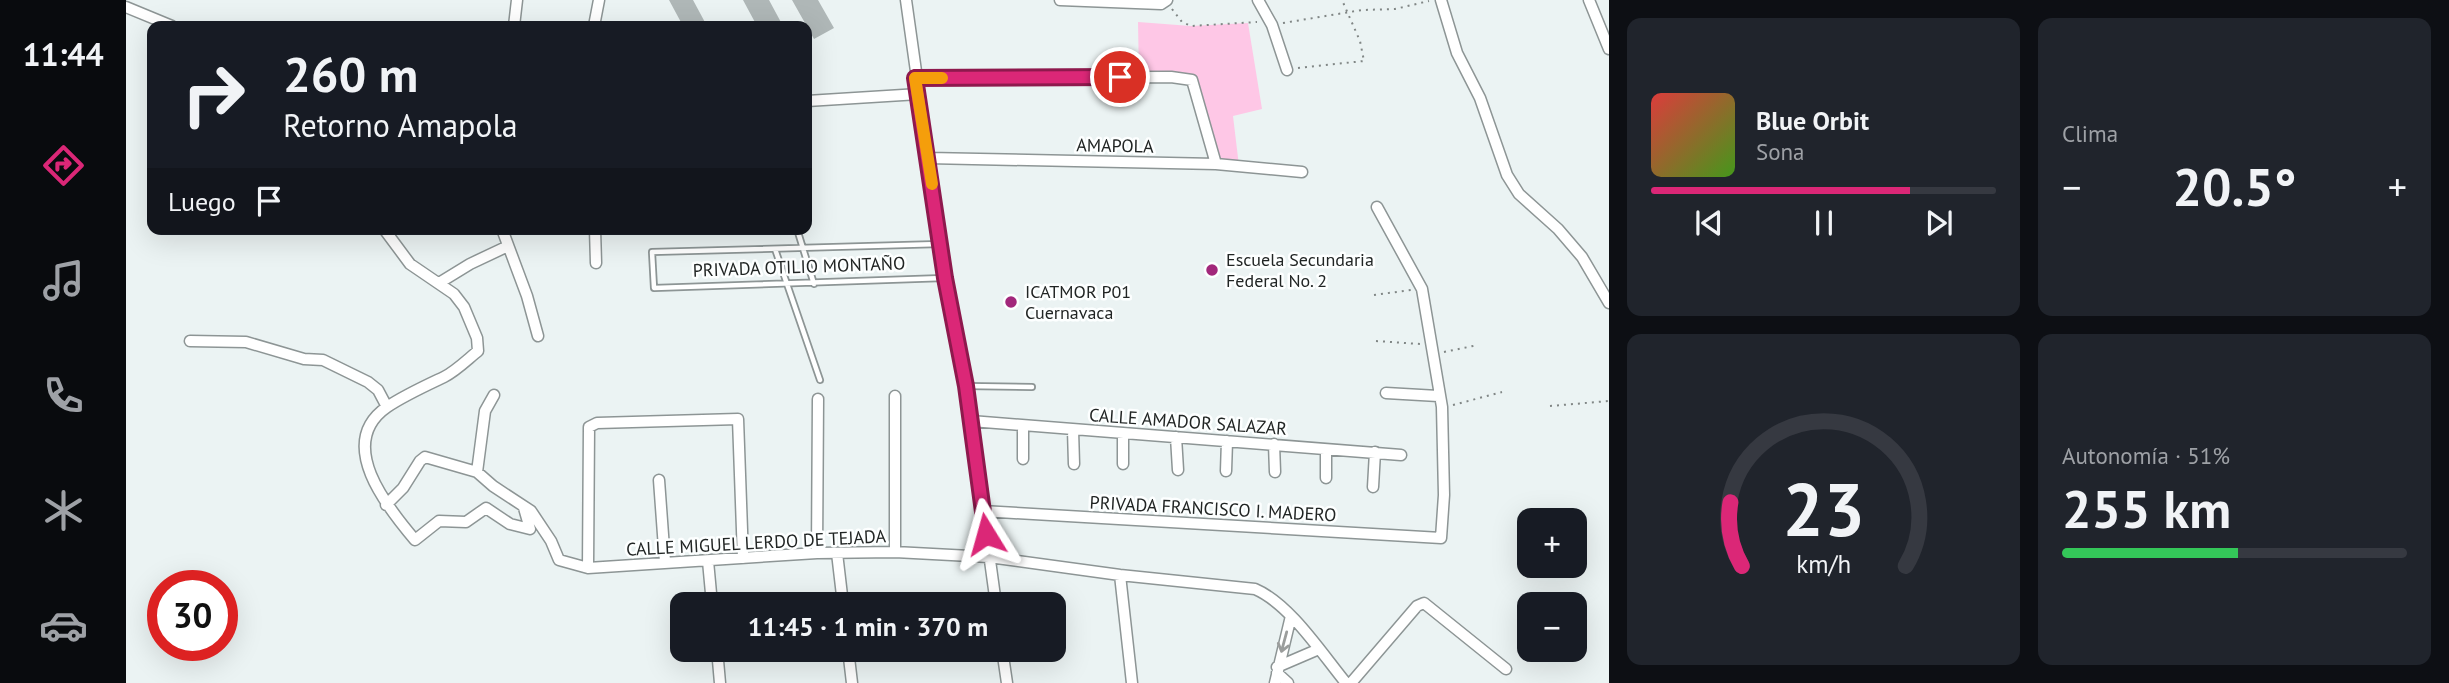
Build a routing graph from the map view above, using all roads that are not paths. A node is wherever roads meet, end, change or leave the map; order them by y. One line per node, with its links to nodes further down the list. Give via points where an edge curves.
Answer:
1 (517, 0): 11 (street)
2 (599, 0): 12 (street)
3 (906, 0): 15 (street)
4 (1060, 0): 8 (street)
5 (1258, 0): 14 (street)
6 (1441, 0): 35 (street, via 1457,53 1480,98 1507,175 1519,194 1582,257)
7 (1589, 0): 13 (street)
8 (1167, 1)
9 (126, 7): 10 (street)
10 (160, 21)
11 (515, 21)
12 (595, 21)
13 (1609, 49)
14 (1287, 70)
15 (915, 78): 16 (street); 19 (street, via 1192,80)
16 (919, 94): 17 (street); 18 (street)
17 (812, 101)
18 (928, 158): 19 (street, AMAPOLA); 26 (street)
19 (1216, 164): 20 (street, AMAPOLA)
20 (1301, 172)
21 (1377, 207): 44 (street, via 1422,289)
22 (388, 235): 32 (street, via 410,264)
23 (504, 235): 27 (street)
24 (595, 235): 30 (street)
25 (799, 235): 28 (lane)
26 (942, 244): 28 (lane, PRIVADA OTILIO MONTAÑO); 31 (street)
27 (508, 246): 32 (street); 36 (street)
28 (803, 247): 29 (lane, PRIVADA OTILIO MONTAÑO); 33 (lane)
29 (775, 248): 34 (lane); 34 (lane, PRIVADA OTILIO MONTAÑO, via 652,252 654,288)
30 (596, 263)
31 (945, 278): 33 (lane, PRIVADA OTILIO MONTAÑO); 39 (street)
32 (439, 283): 46 (street, via 464,307 478,351 447,376)
33 (814, 284): 34 (lane, PRIVADA OTILIO MONTAÑO)
34 (786, 285): 38 (lane)
35 (1609, 303)
36 (538, 336)
37 (190, 341): 46 (street, via 246,342 323,360 368,382)
38 (820, 380)
39 (966, 386): 40 (lane); 47 (street)
40 (1032, 387)
41 (1386, 393): 44 (street)
42 (495, 395): 62 (street, via 485,411)
43 (895, 396): 70 (street)
44 (1438, 396): 69 (street, PRIVADA FRANCISCO I. MADERO, via 1444,471 1441,538)
45 (818, 399): 71 (street)
46 (387, 407): 67 (street, via 371,423 365,439 366,456)
47 (971, 421): 48 (street, CALLE AMADOR SALAZAR); 69 (street)
48 (1023, 426): 49 (street, CALLE AMADOR SALAZAR); 57 (street)
49 (1073, 430): 50 (street, CALLE AMADOR SALAZAR); 58 (street)
50 (1123, 434): 51 (street, CALLE AMADOR SALAZAR); 59 (street)
51 (1176, 437): 52 (street, CALLE AMADOR SALAZAR); 60 (street)
52 (1227, 441): 53 (street, CALLE AMADOR SALAZAR); 61 (street)
53 (1274, 444): 54 (street, CALLE AMADOR SALAZAR); 63 (street)
54 (1326, 450): 55 (street, CALLE AMADOR SALAZAR); 64 (street)
55 (1375, 453): 56 (street, CALLE AMADOR SALAZAR); 66 (street)
56 (1401, 455)
57 (1023, 459)
58 (1074, 464)
59 (1123, 464)
60 (1178, 470)
61 (1226, 471)
62 (477, 472): 67 (street, via 425,457); 68 (street)
63 (1275, 472)
64 (1326, 478)
65 (659, 480): 76 (street)
66 (1373, 487)
67 (386, 505): 68 (street, via 415,540 439,521 466,522 486,508 510,524 530,529)
68 (522, 505): 77 (street, via 541,525 559,560)
69 (982, 511): 73 (street)
70 (895, 552): 72 (street, CALLE MIGUEL LERDO DE TEJADA); 73 (street, CALLE MIGUEL LERDO DE TEJADA)
71 (817, 553): 72 (street, CALLE MIGUEL LERDO DE TEJADA); 74 (street, CALLE MIGUEL LERDO DE TEJADA)
72 (837, 553): 80 (street)
73 (989, 556): 78 (street, CALLE MIGUEL LERDO DE TEJADA); 81 (street)
74 (743, 558): 75 (street, CALLE MIGUEL LERDO DE TEJADA); 77 (street, via 738,419 597,423 589,426)
75 (708, 561): 76 (street, CALLE MIGUEL LERDO DE TEJADA); 79 (street)
76 (665, 562): 77 (street, CALLE MIGUEL LERDO DE TEJADA)
77 (588, 568)
78 (1120, 575): 82 (street, CALLE MIGUEL LERDO DE TEJADA, via 1255,589); 92 (street)
79 (711, 592)
80 (842, 592)
81 (994, 592)
82 (1291, 617): 83 (street, CALLE MIGUEL LERDO DE TEJADA); 88 (street, one-way to 88)
83 (1319, 649): 88 (street); 94 (street, CALLE MIGUEL LERDO DE TEJADA)
84 (718, 662): 89 (street)
85 (850, 662): 90 (street)
86 (1004, 662): 91 (street)
87 (1506, 669): 95 (street, via 1424,603)
88 (1276, 674): 93 (street)
89 (720, 683)
90 (852, 683)
91 (1007, 683)
92 (1132, 683)
93 (1288, 683)
94 (1346, 683)
95 (1351, 683)

